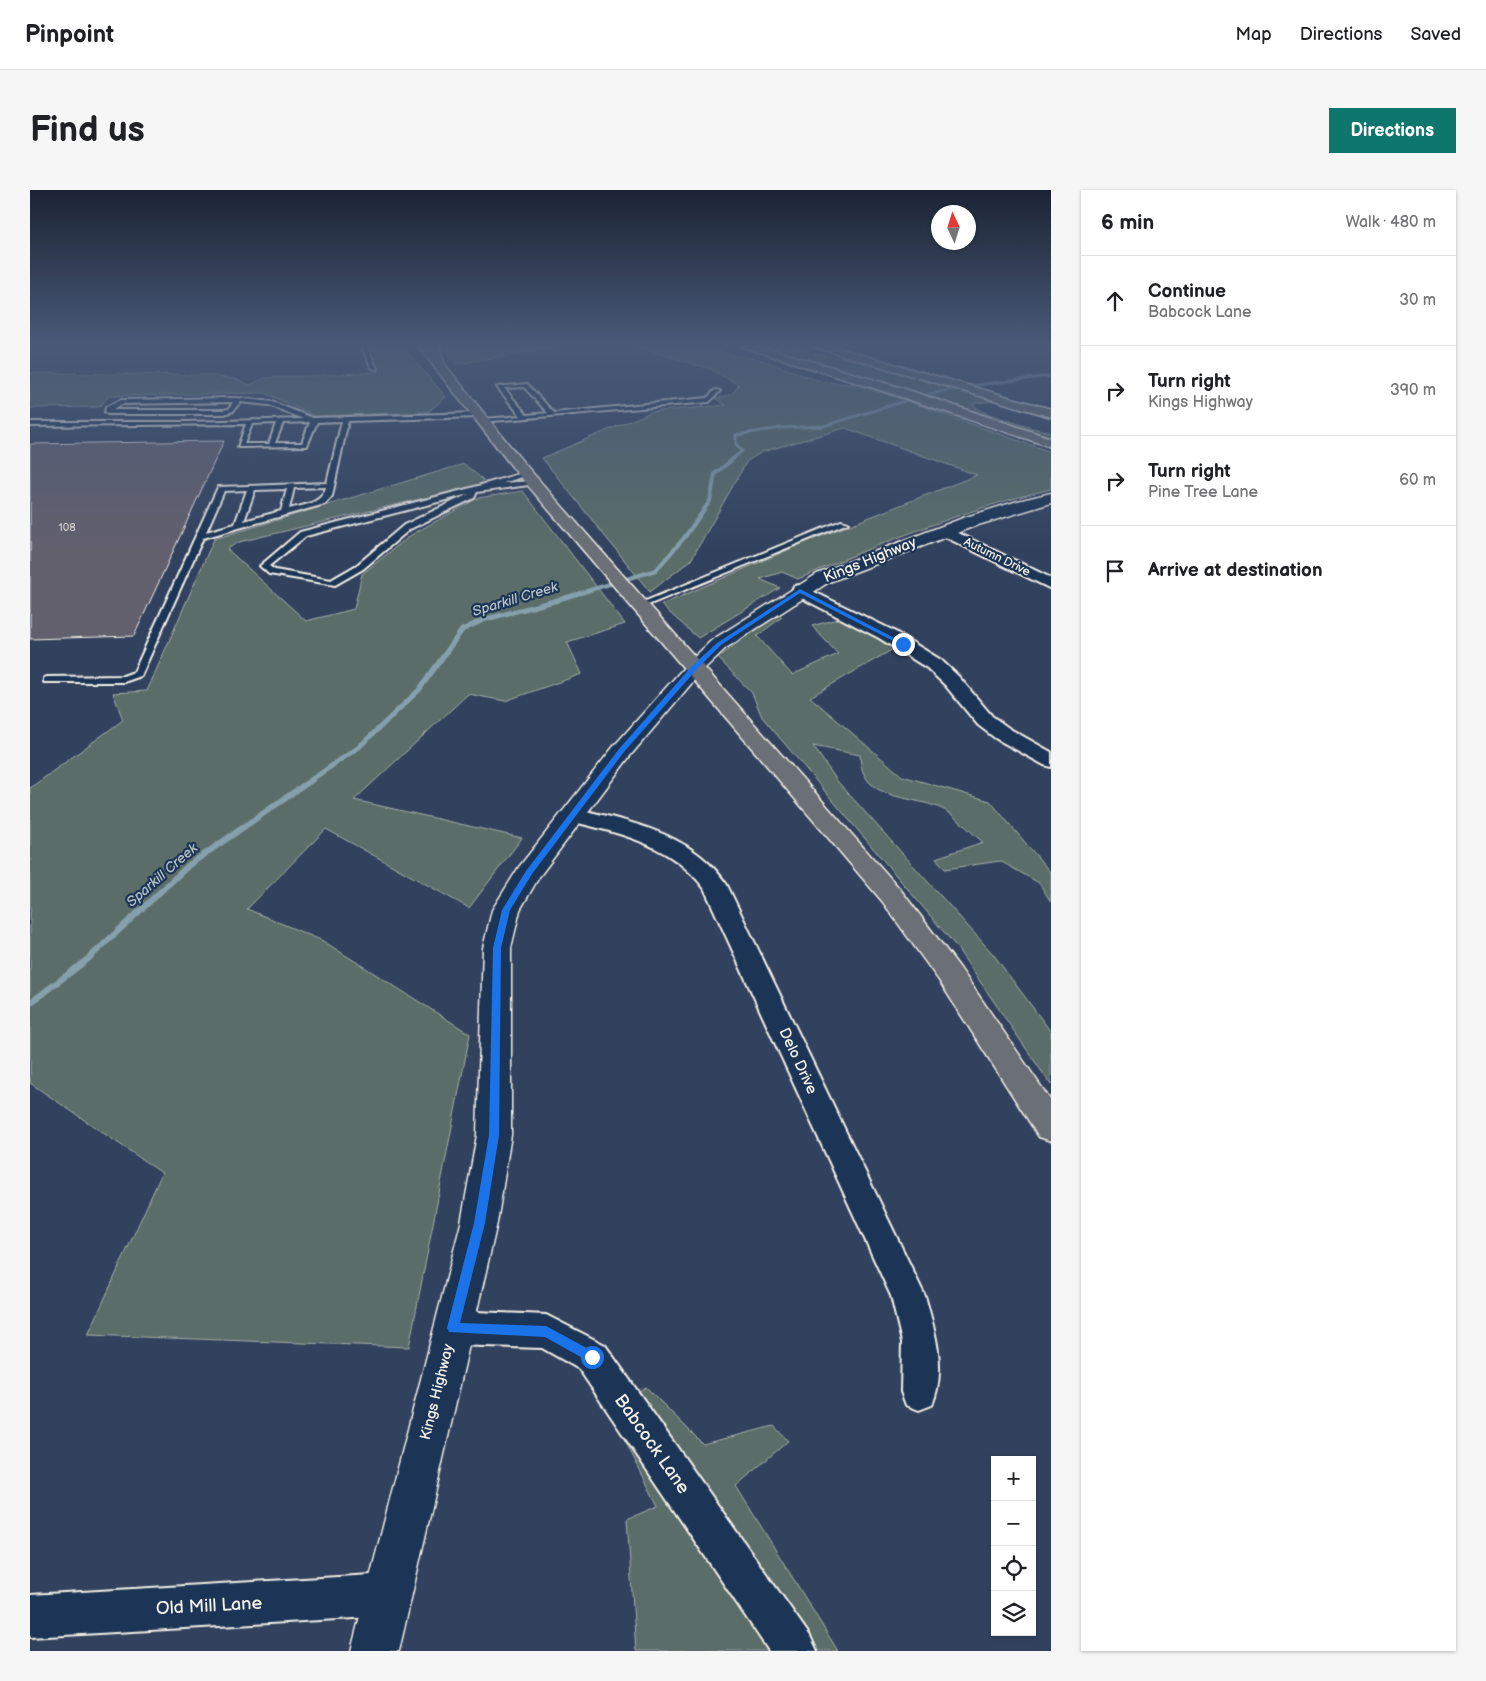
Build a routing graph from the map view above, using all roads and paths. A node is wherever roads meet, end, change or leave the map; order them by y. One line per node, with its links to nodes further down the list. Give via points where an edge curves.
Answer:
1 (297, 414): 10 (lane)
2 (477, 414): 8 (main road)
3 (523, 414): 7 (lane)
4 (562, 414): 6 (lane)
5 (968, 414): 14 (main road)
6 (553, 415): 7 (lane)
7 (525, 417): 8 (lane)
8 (480, 418): 9 (lane); 16 (main road)
9 (345, 420): 10 (lane); 18 (lane)
10 (314, 421): 12 (lane); 15 (lane, via 307,444)
11 (250, 422): 12 (lane); 13 (lane); 15 (lane, via 240,446)
12 (280, 422): 15 (lane)
13 (30, 424)
14 (1051, 443)
15 (271, 446)
16 (530, 479): 20 (lane); 20 (lane); 29 (main road)
17 (291, 486): 18 (lane); 19 (lane); 22 (lane)
18 (331, 486): 22 (lane, via 322,502)
19 (252, 487): 24 (lane); 26 (lane, via 219,490)
20 (474, 490): 20 (lane, via 302,534 264,566 272,572 332,583 360,567 407,526 471,496)
21 (1049, 500): 25 (street, Kings Highway, via 1015,507)
22 (284, 514): 24 (lane)
23 (844, 523): 29 (lane)
24 (238, 524): 26 (lane)
25 (944, 531): 27 (street, Autumn Drive); 28 (street, Kings Highway)
26 (200, 536): 31 (lane, via 138,674 124,679)
27 (1051, 584)
28 (800, 590): 30 (street, Kings Highway, via 719,644); 32 (street, via 936,665 978,714)
29 (640, 605): 30 (main road)
30 (695, 667): 33 (street, Kings Highway, via 622,750); 34 (main road, via 891,895 950,975)
31 (47, 680)
32 (1051, 761)
33 (574, 815): 35 (street, Kings Highway, via 528,873 506,910 497,948 494,1135 480,1223); 36 (street, Delo Drive, via 673,847 697,864 714,885 908,1296 920,1342)
34 (1051, 1128)
35 (453, 1328): 37 (street, Kings Highway); 40 (street, Babcock Lane, via 546,1332 592,1357)
36 (920, 1392)
37 (389, 1595): 38 (street, Old Mill Lane); 39 (street, Kings Highway)
38 (30, 1616)
39 (375, 1651)
40 (795, 1651)

